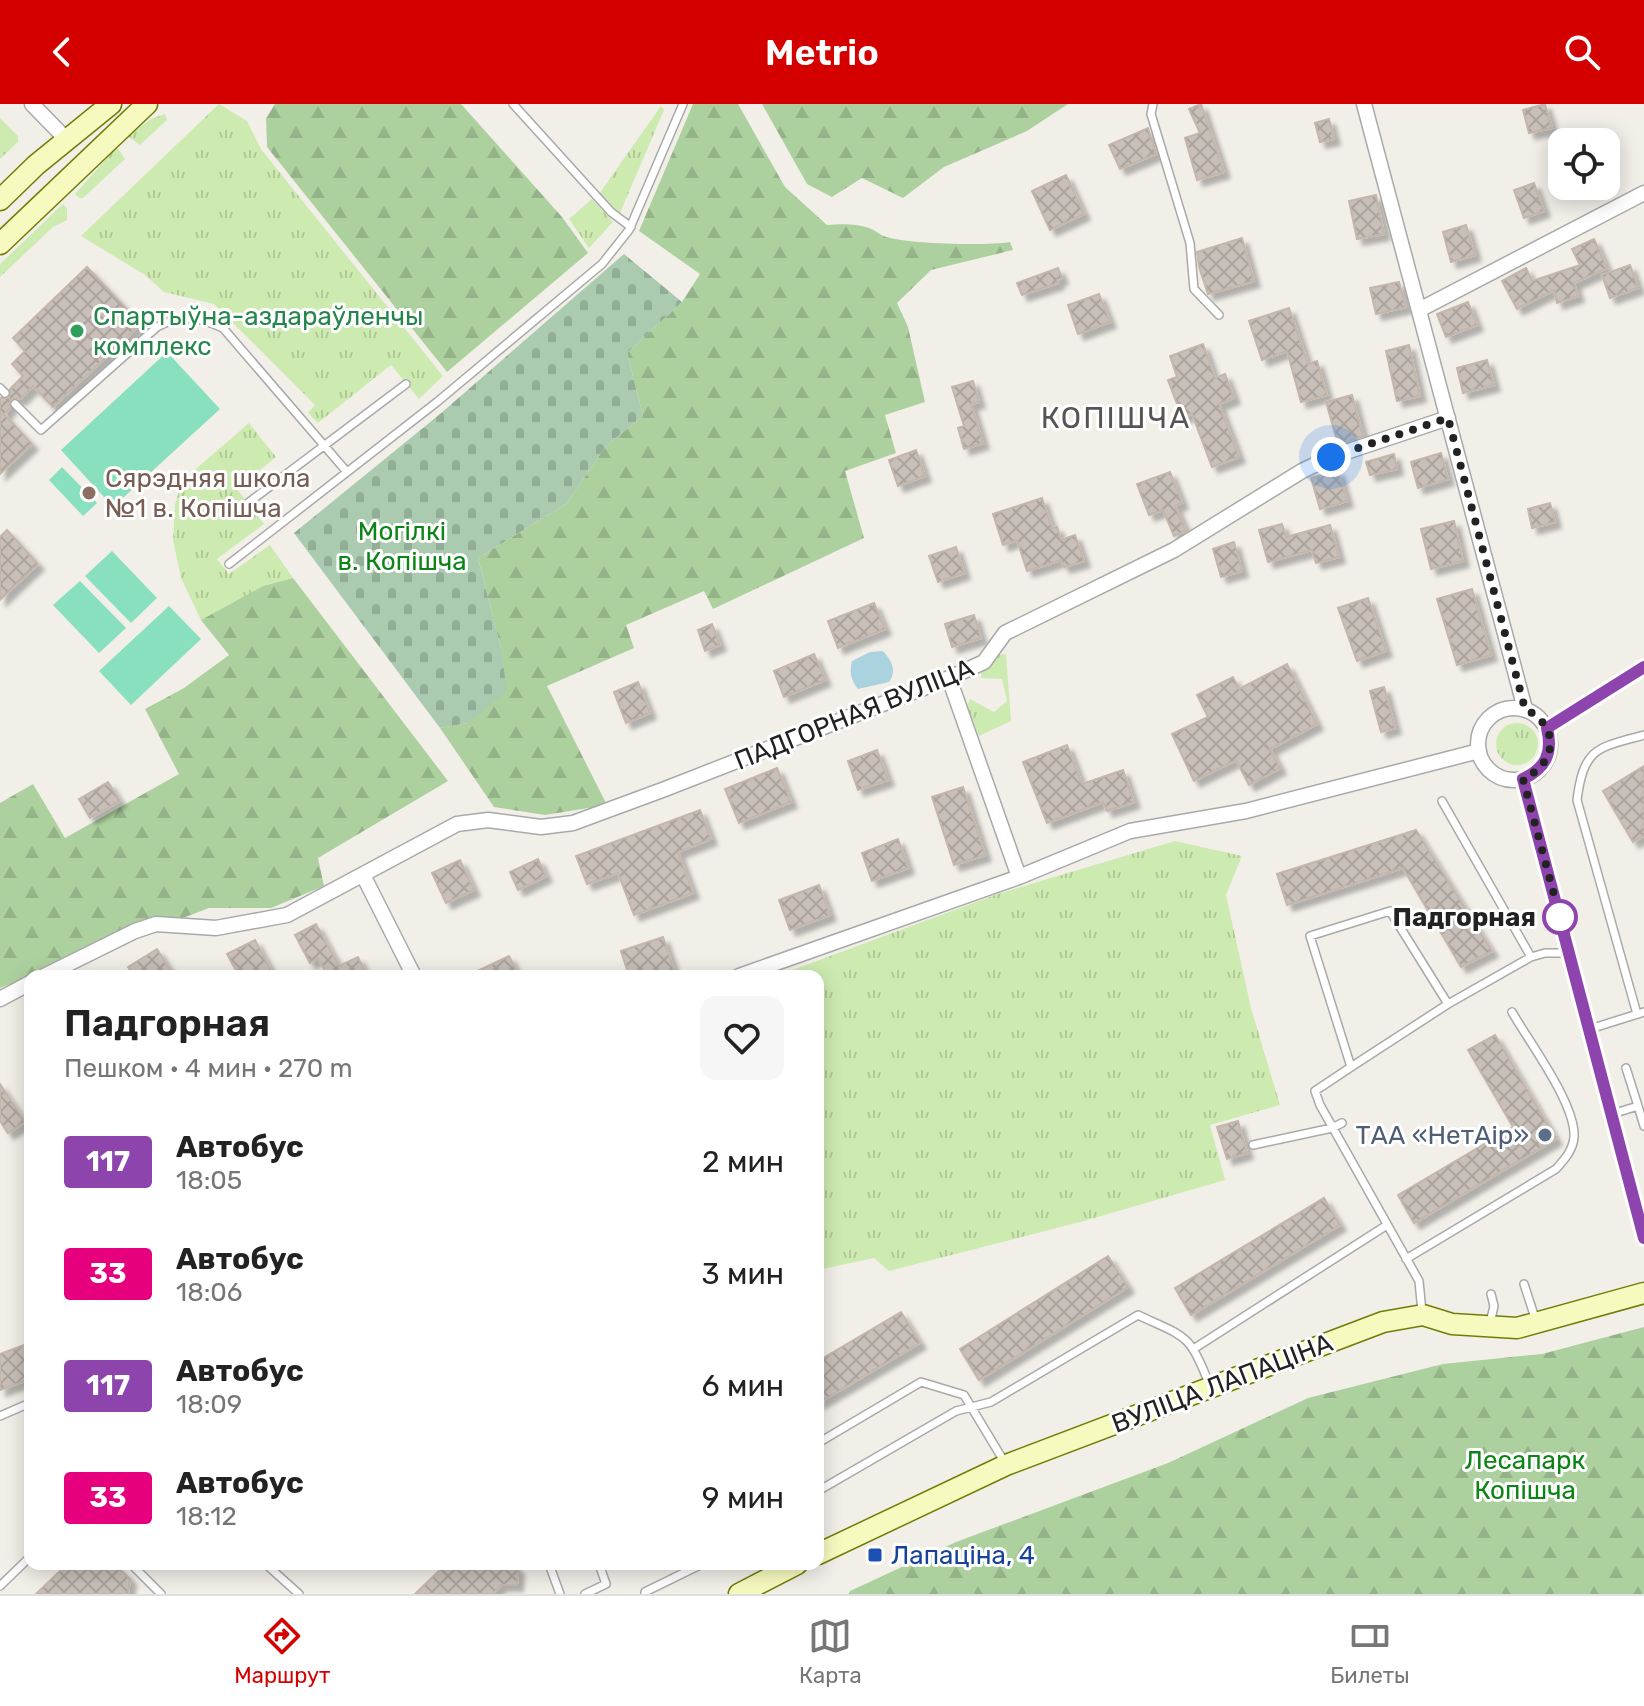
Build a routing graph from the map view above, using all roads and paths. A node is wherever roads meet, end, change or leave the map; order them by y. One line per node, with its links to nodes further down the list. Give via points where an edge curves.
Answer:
1 (32, 104): 8 (street)
2 (111, 104): 8 (main road)
3 (147, 104): 9 (main road)
4 (513, 104): 12 (lane, via 611,212)
5 (683, 104): 12 (lane)
6 (1153, 104): 15 (lane, via 1151,114 1190,243 1194,289)
7 (1364, 104): 14 (street)
8 (67, 140): 9 (main road); 11 (main road)
9 (87, 161): 13 (main road)
10 (1644, 193): 14 (street)
11 (0, 200)
12 (631, 227): 20 (lane, via 602,264)
13 (0, 244)
14 (1419, 310): 18 (street)
15 (1219, 315)
16 (406, 384): 19 (lane)
17 (15, 404): 19 (lane, via 41,430 157,327 189,317 223,328)
18 (1448, 418): 24 (street, ПАДГОРНАЯ ВУЛІЦА, via 1302,471 1174,550 1005,633 984,662); 25 (street)
19 (324, 446): 20 (lane); 21 (lane)
20 (347, 472): 22 (lane)
21 (248, 503)
22 (229, 564)
23 (1644, 667): 26 (street)
24 (949, 678): 31 (street, ПАДГОРНАЯ ВУЛІЦА, via 573,823 457,824); 32 (street)
25 (1525, 709): 26 (street); 28 (street, via 1496,712 1479,736)
26 (1547, 728): 29 (street, via 1547,759 1538,772)
27 (1644, 735): 42 (lane, via 1599,748 1579,778 1577,800)
28 (1479, 751): 29 (street, via 1495,775); 32 (street, via 1246,811 1130,831)
29 (1523, 779): 33 (street)
30 (1442, 801): 34 (lane)
31 (363, 875): 35 (street, ПАДГОРНАЯ ВУЛІЦА, via 287,915 216,928 156,924); 36 (street)
32 (1019, 877): 37 (street)
33 (1569, 953): 34 (lane); 43 (street)
34 (1531, 957): 40 (lane)
35 (56, 970)
36 (411, 970)
37 (756, 970)
38 (24, 986): 39 (street)
39 (0, 999)
40 (1448, 1004): 44 (lane); 44 (lane, via 1390,911 1310,936)
41 (1512, 1012): 54 (lane, via 1566,1102 1574,1139 1568,1156 1556,1169)
42 (1641, 1013): 43 (lane)
43 (1590, 1029): 47 (street)
44 (1351, 1067): 50 (lane, via 1315,1091)
45 (1626, 1068): 46 (lane)
46 (1638, 1106): 47 (lane); 49 (lane)
47 (1612, 1114): 53 (street)
48 (1342, 1123): 50 (lane)
49 (1644, 1126)
50 (1332, 1128): 51 (lane); 52 (lane)
51 (1253, 1145)
52 (1387, 1225): 54 (lane); 61 (lane)
53 (1644, 1238)
54 (1406, 1259): 58 (lane, via 1419,1281)
55 (1524, 1284): 59 (lane)
56 (1644, 1293): 59 (main road, ВУЛІЦА ЛАПАЦІНА)
57 (1491, 1294): 60 (lane)
58 (1423, 1315): 60 (main road, ВУЛІЦА ЛАПАЦІНА); 62 (main road, ВУЛІЦА ЛАПАЦІНА, via 1383,1322)
59 (1537, 1323): 60 (main road, ВУЛІЦА ЛАПАЦІНА)
60 (1489, 1327)
61 (1195, 1348): 62 (lane); 64 (lane, via 1185,1337 1138,1315 991,1402)
62 (1210, 1386): 67 (main road, ВУЛІЦА ЛАПАЦІНА)
63 (24, 1406): 65 (lane)
64 (972, 1407): 66 (lane, via 964,1395 921,1382); 67 (lane); 68 (lane, via 956,1411)
65 (0, 1416)
66 (824, 1439)
67 (1006, 1465): 69 (main road, ВУЛІЦА ЛАПАЦІНА)
68 (824, 1488)
69 (824, 1551)
70 (24, 1563): 77 (lane)
71 (137, 1570): 78 (lane)
72 (272, 1570): 79 (lane)
73 (551, 1570): 80 (lane)
74 (601, 1570): 81 (lane, via 606,1584)
75 (690, 1570): 82 (lane)
76 (783, 1570): 83 (main road)
77 (0, 1586)
78 (161, 1594)
79 (299, 1594)
80 (560, 1594)
81 (585, 1594)
82 (645, 1594)
83 (739, 1594)

